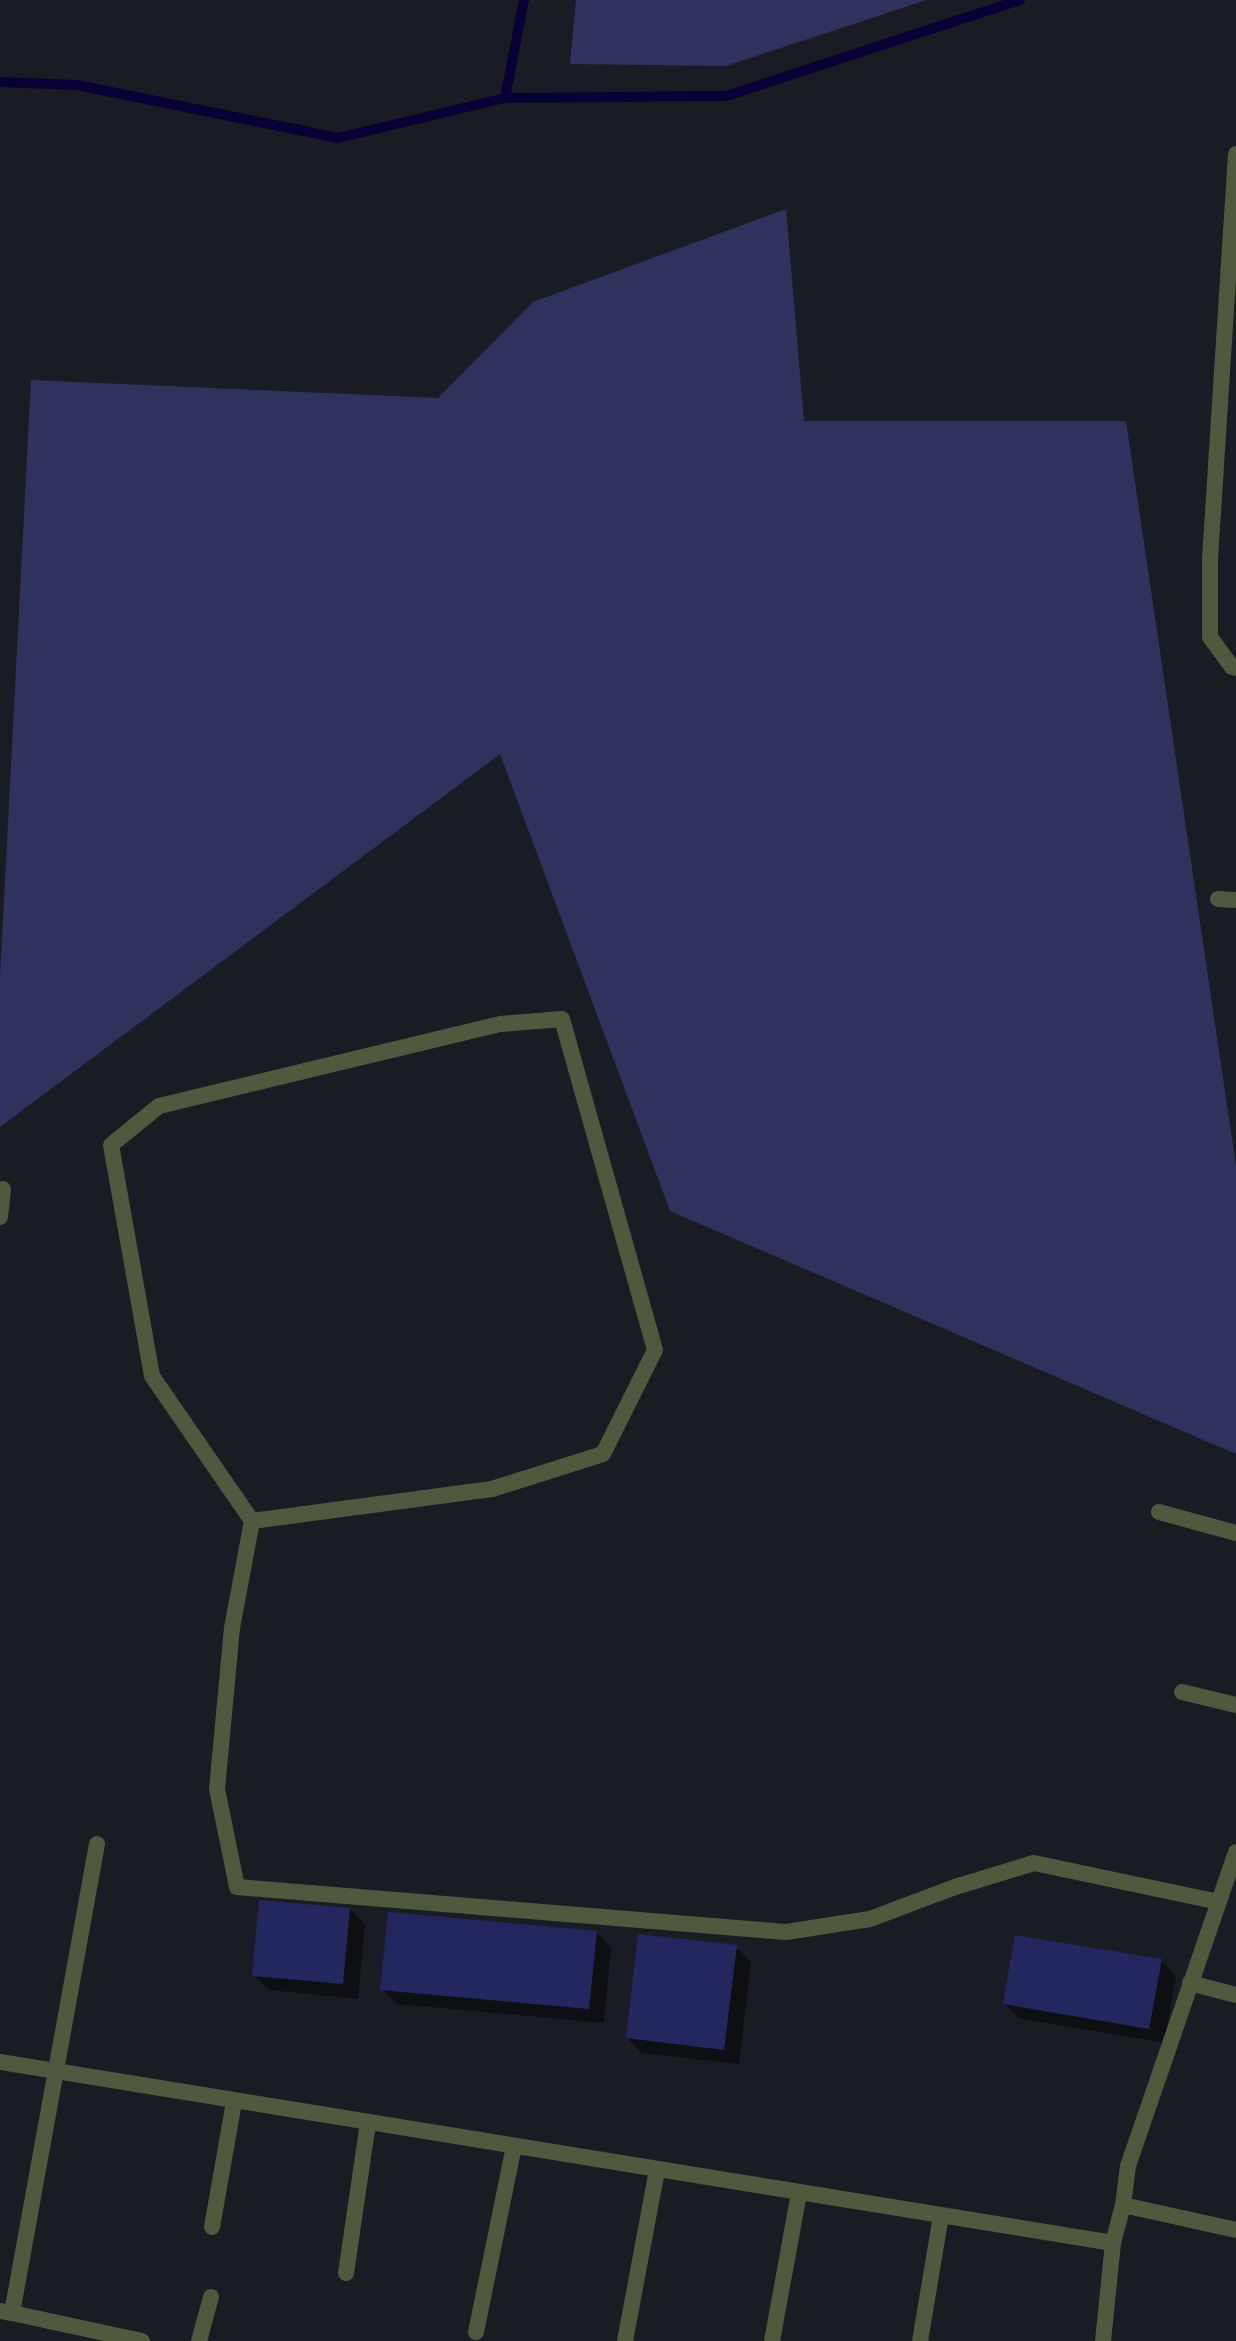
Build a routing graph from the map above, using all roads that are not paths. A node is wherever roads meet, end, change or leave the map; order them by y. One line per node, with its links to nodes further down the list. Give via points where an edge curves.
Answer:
1 (1236, 154): 2 (street, via 1210,559 1210,637)
2 (1236, 668)
3 (1218, 899): 4 (street)
4 (1236, 900)
5 (3, 1189): 6 (street)
6 (0, 1217)
7 (1159, 1512): 9 (street)
8 (252, 1521): 8 (street, via 492,1489 603,1454 655,1350 562,1019 500,1024 159,1106 111,1145 152,1376); 14 (street, via 232,1628 217,1789 237,1887 786,1932 870,1919 1034,1863)
9 (1236, 1533)
10 (1182, 1692): 11 (street)
11 (1236, 1706)
12 (97, 1844): 18 (street)
13 (1236, 1852): 14 (street)
14 (1219, 1902): 15 (street)
15 (1190, 1983): 16 (street); 24 (street, via 1128,2166)
16 (1236, 1995)
17 (0, 2062): 18 (street)
18 (57, 2073): 19 (street); 31 (street)
19 (234, 2102): 20 (street); 26 (street)
20 (368, 2123): 21 (street); 29 (street)
21 (514, 2146): 22 (street); 32 (street)
22 (657, 2170): 23 (street); 35 (street)
23 (799, 2193): 25 (street); 36 (street)
24 (1123, 2205): 27 (street); 28 (street)
25 (941, 2216): 28 (street); 37 (street)
26 (212, 2227)
27 (1236, 2230)
28 (1113, 2243): 38 (street)
29 (346, 2273)
30 (211, 2297): 34 (street)
31 (6, 2312): 33 (street)
32 (476, 2332)
33 (142, 2341)
34 (199, 2341)
35 (625, 2341)
36 (772, 2341)
37 (920, 2341)
38 (1102, 2341)

